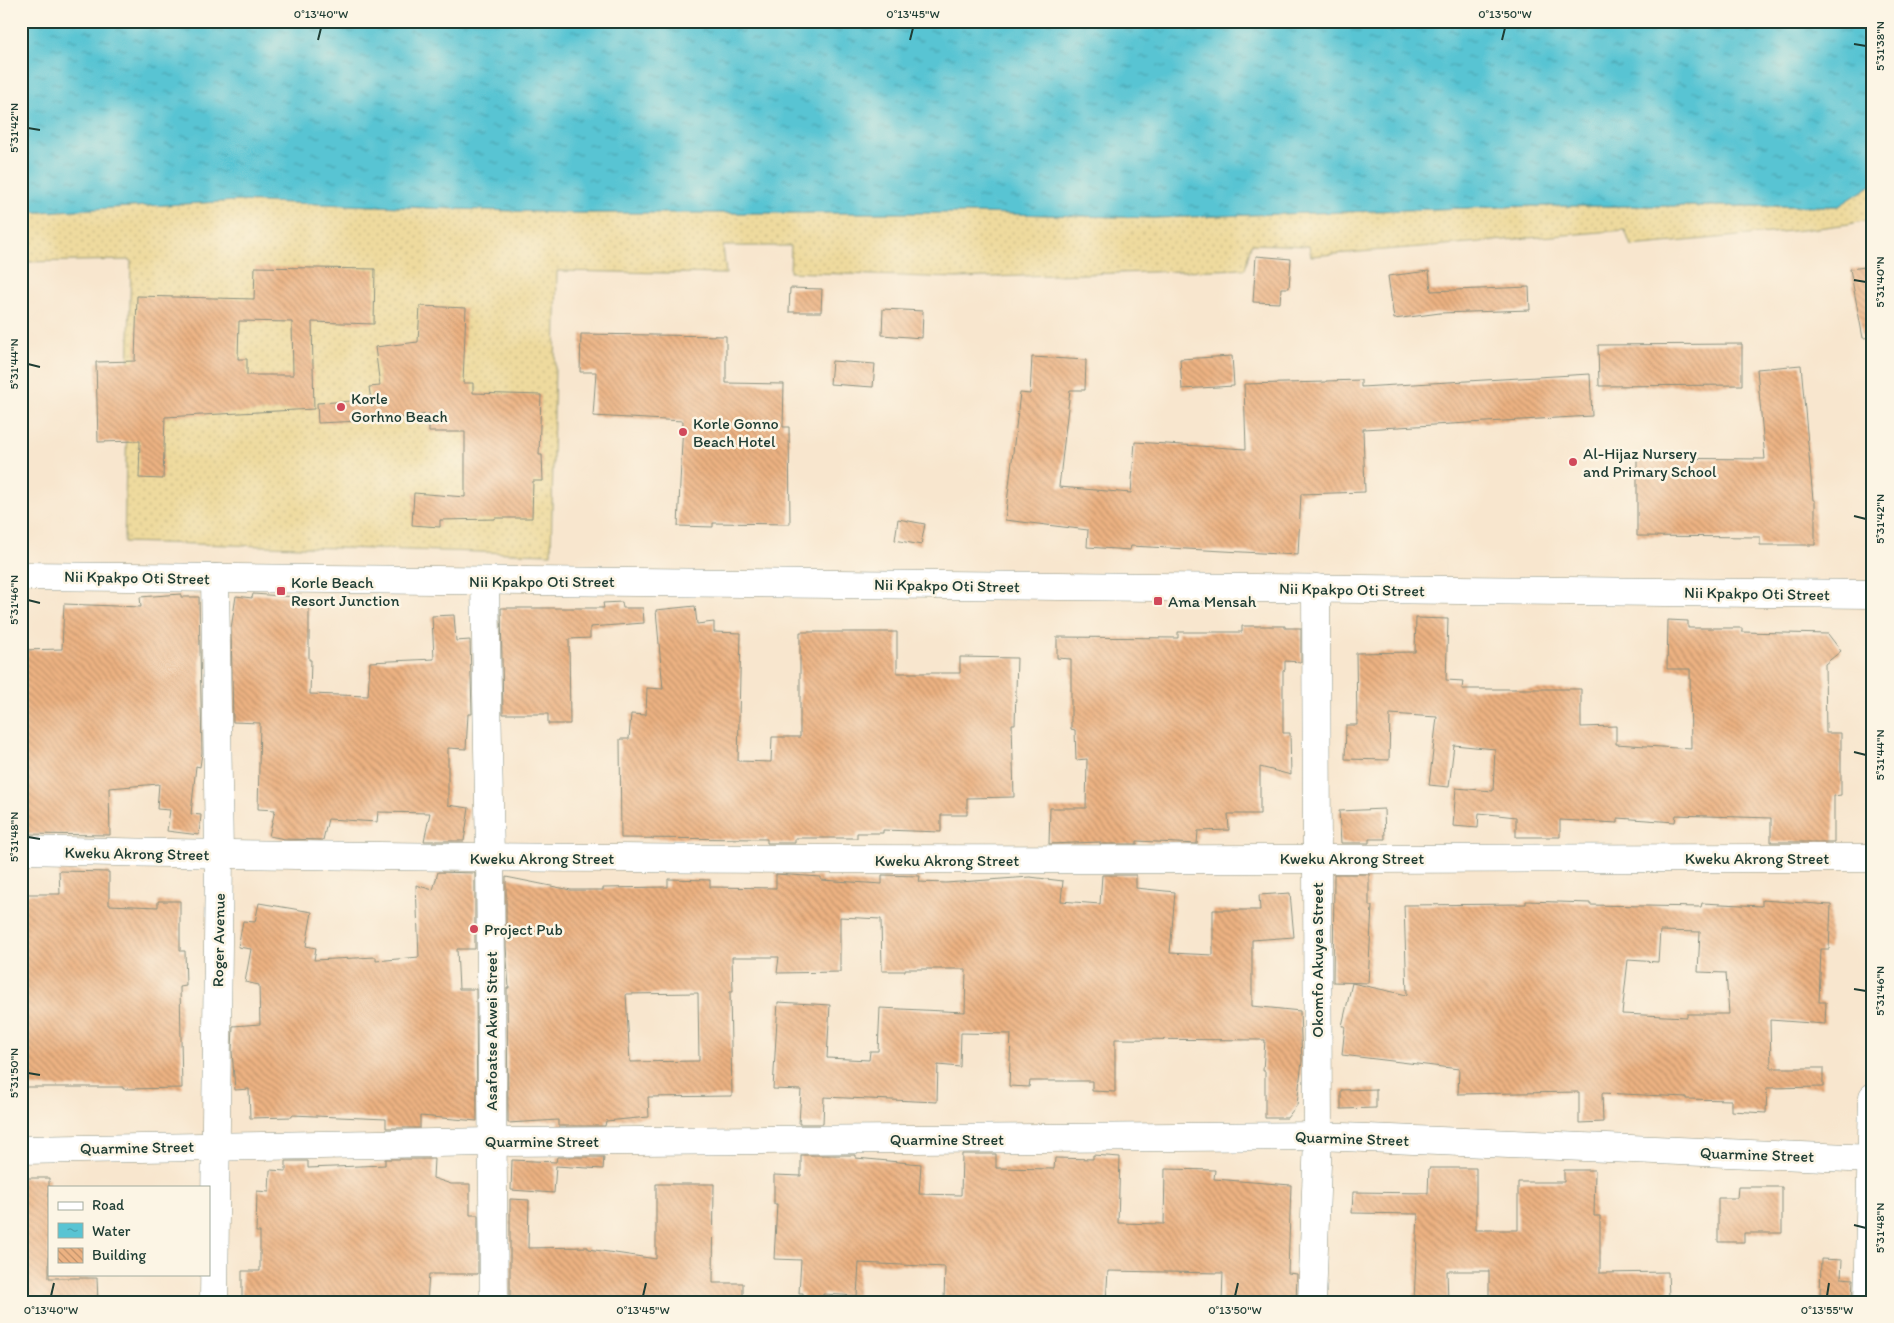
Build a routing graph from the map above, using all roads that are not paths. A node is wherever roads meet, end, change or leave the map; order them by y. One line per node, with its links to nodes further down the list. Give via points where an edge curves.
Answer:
1 (21, 576): 2 (street, Nii Kpakpo Oti Street)
2 (215, 578): 3 (street, Nii Kpakpo Oti Street); 7 (street, Roger Avenue)
3 (485, 580): 4 (street, Nii Kpakpo Oti Street); 8 (street, Asafoatse Akwei Street)
4 (1316, 588): 5 (street, Nii Kpakpo Oti Street); 9 (street, Okomfo Akuyea Street)
5 (1873, 594)
6 (21, 850): 7 (street, Kweku Akrong Street)
7 (219, 854): 8 (street, Kweku Akrong Street); 14 (street, Roger Avenue)
8 (490, 858): 9 (street, Kweku Akrong Street); 13 (street, Asafoatse Akwei Street)
9 (1317, 858): 10 (street, Kweku Akrong Street); 12 (street, Okomfo Akuyea Street)
10 (1873, 858)
11 (1873, 1098): 16 (street)
12 (1318, 1136): 13 (street, Quarmine Street); 16 (street, Quarmine Street); 19 (street, Okomfo Akuyea Street)
13 (492, 1142): 14 (street, Quarmine Street); 18 (street, Asafoatse Akwei Street)
14 (215, 1145): 15 (street, Quarmine Street); 17 (street, Roger Avenue)
15 (21, 1150)
16 (1872, 1159): 20 (street)
17 (214, 1302)
18 (494, 1302)
19 (1312, 1302)
20 (1868, 1302)

